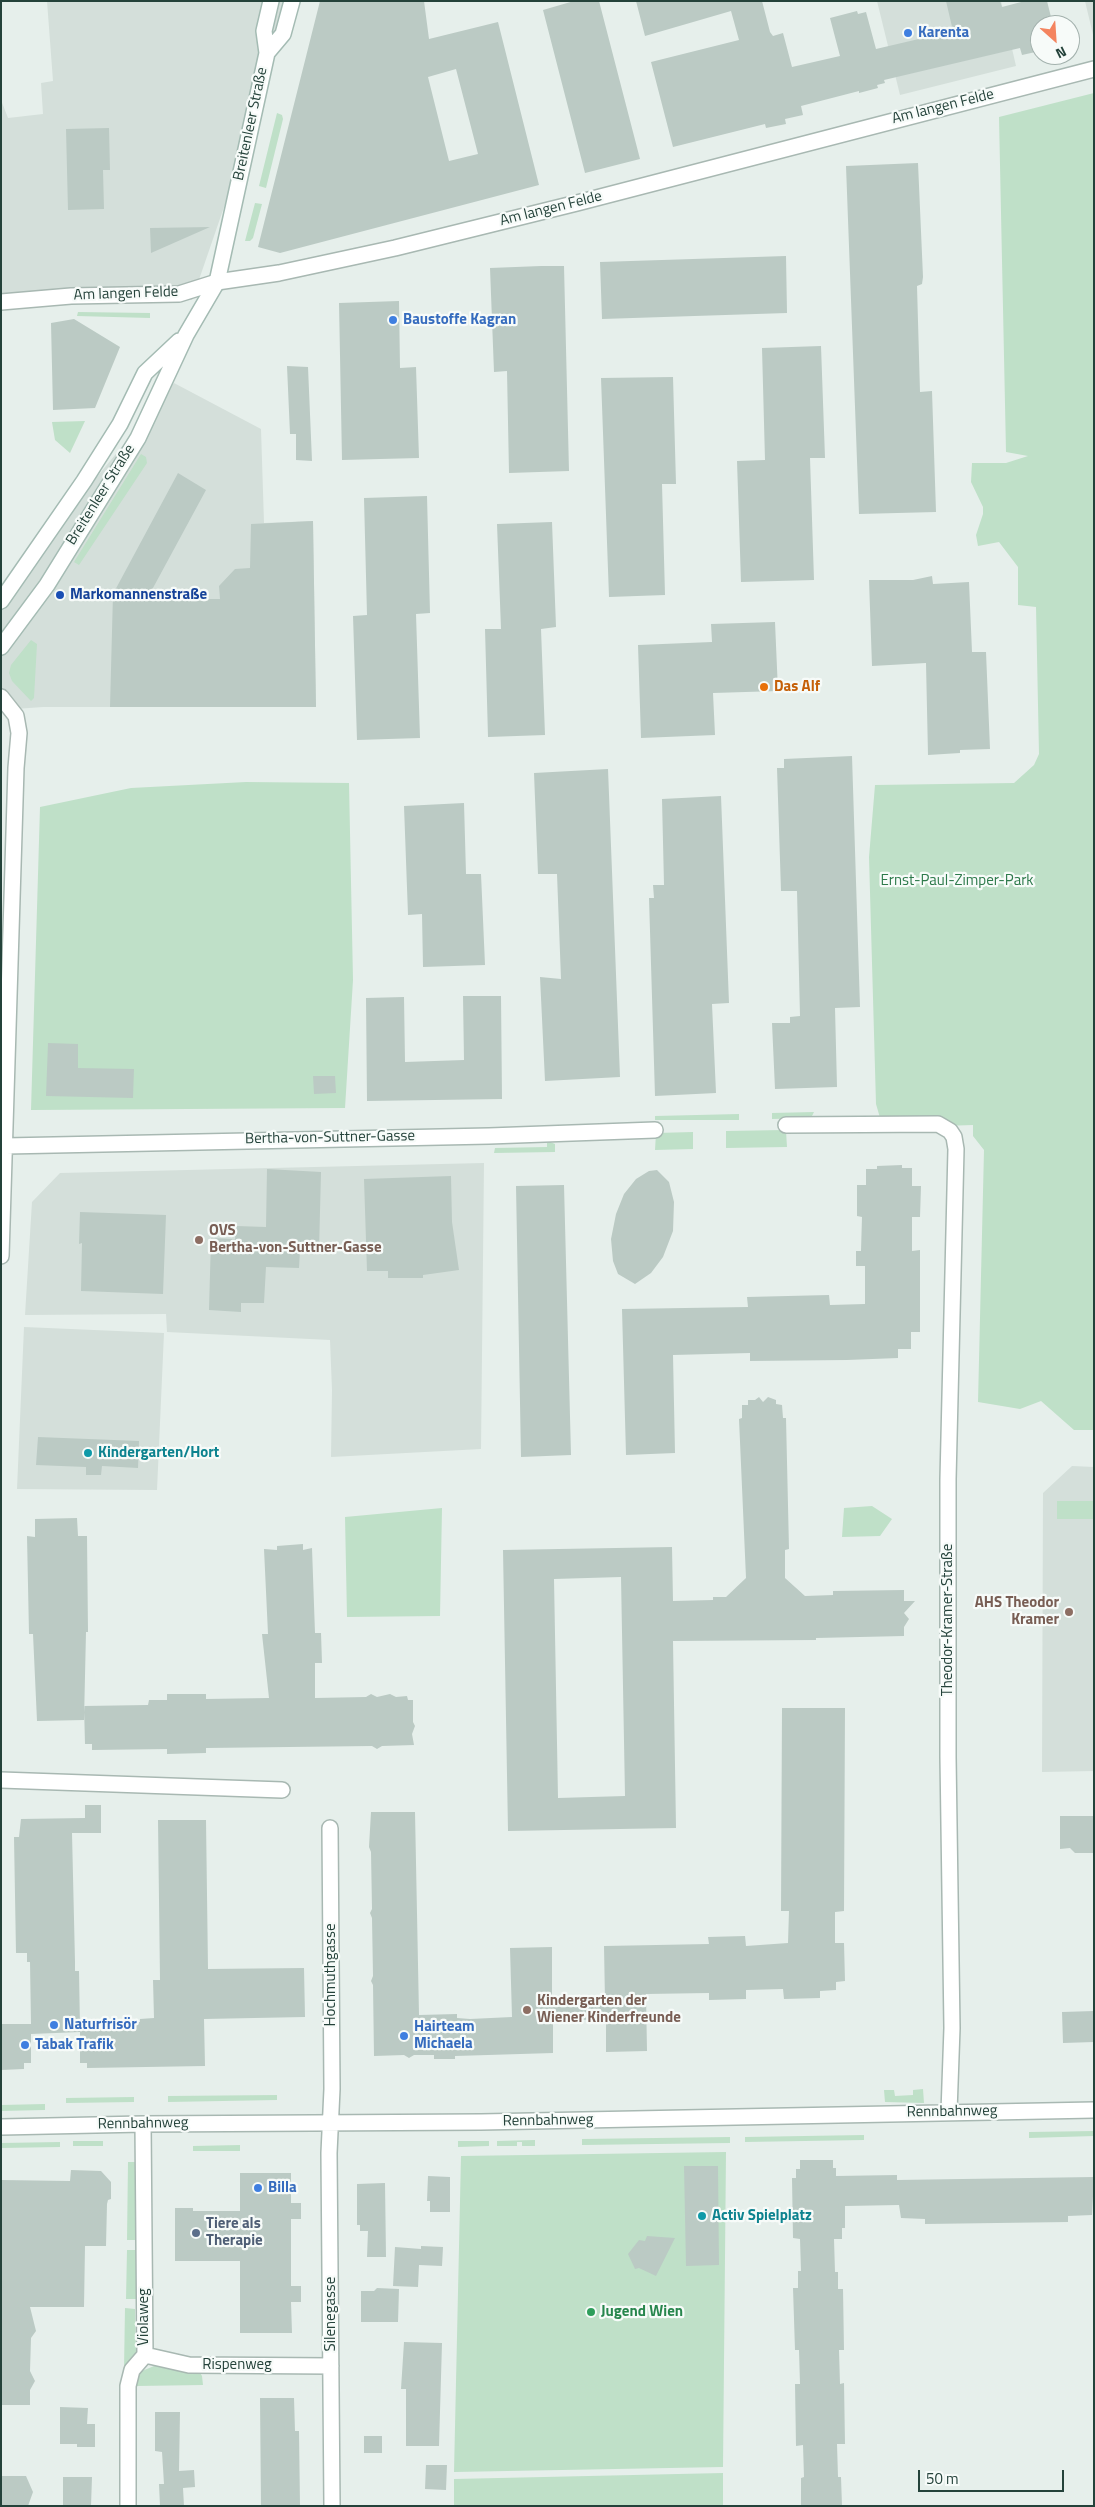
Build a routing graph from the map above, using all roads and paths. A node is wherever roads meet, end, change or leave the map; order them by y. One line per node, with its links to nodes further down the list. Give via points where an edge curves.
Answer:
1 (271, 1): 3 (street, Breitenleer Straße, via 264,31)
2 (292, 1): 3 (street, Breitenleer Straße, via 283,34)
3 (267, 53): 5 (street, Breitenleer Straße)
4 (1094, 68): 5 (street, Am langen Felde, via 395,248 279,274)
5 (217, 282): 6 (street, Am langen Felde, via 179,294 71,296); 7 (street, Breitenleer Straße)
6 (1, 302)
7 (186, 334): 8 (street, Breitenleer Straße, via 145,373 120,424); 9 (street, Breitenleer Straße, via 138,438 47,585)
8 (1, 601)
9 (1, 647)
10 (1, 697): 13 (street, via 16,716 19,733)
11 (786, 1125): 19 (street, Theodor-Kramer-Straße, via 938,1124 950,1131 956,1148 948,1479 952,2028)
12 (655, 1130): 13 (street, Bertha-von-Suttner-Gasse)
13 (6, 1146): 14 (street)
14 (1, 1256)
15 (1, 1780): 16 (street)
16 (282, 1790)
17 (330, 1828): 20 (street, Hochmuthgasse)
18 (1094, 2110): 19 (street, Rennbahnweg)
19 (949, 2112): 20 (street, Rennbahnweg)
20 (331, 2123): 21 (street, Rennbahnweg); 24 (street, Silenegasse)
21 (143, 2124): 22 (street, Rennbahnweg); 23 (street, Violaweg)
22 (1, 2127)
23 (145, 2355): 24 (street, Rispenweg, via 190,2365); 25 (street, Violaweg, via 132,2370 128,2386)
24 (331, 2366): 26 (street, Silenegasse)
25 (128, 2506)
26 (332, 2506)

